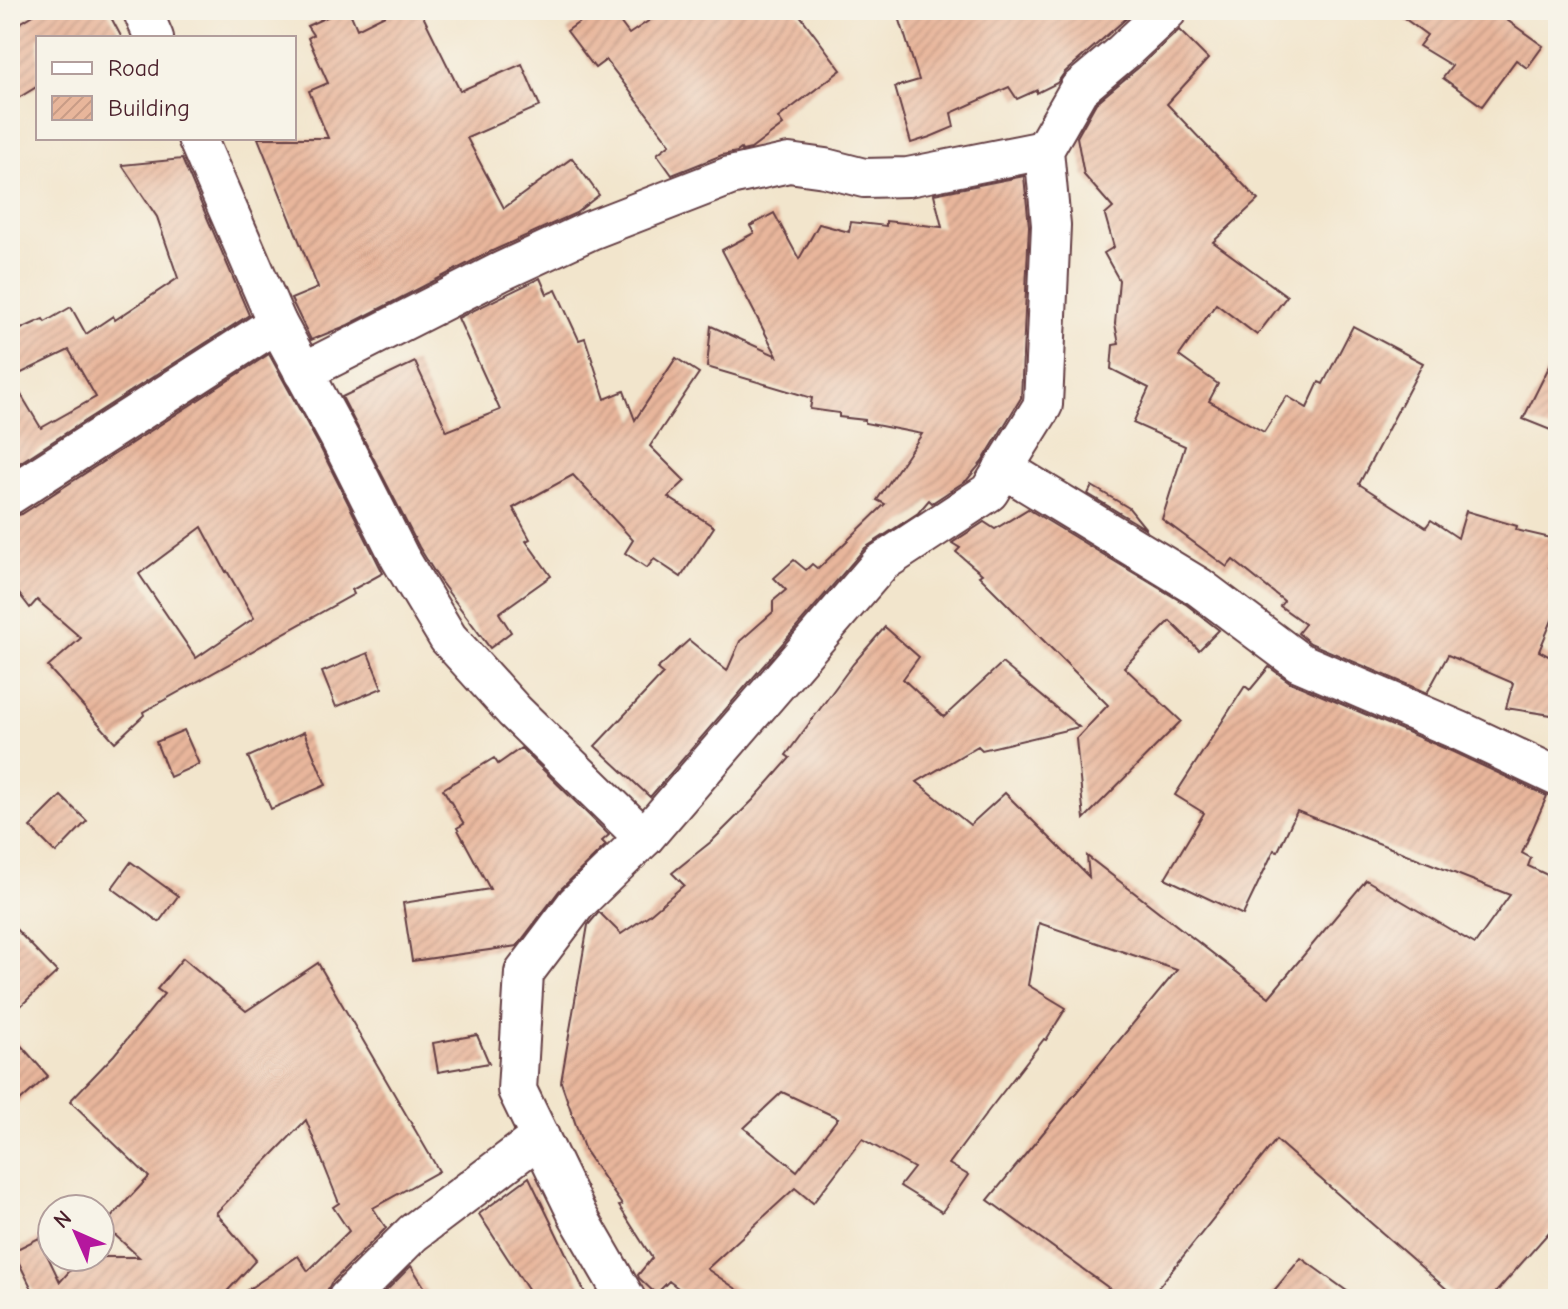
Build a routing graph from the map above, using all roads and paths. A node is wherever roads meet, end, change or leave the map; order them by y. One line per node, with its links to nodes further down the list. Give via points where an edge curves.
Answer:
1 (142, 10): 3 (street)
2 (1152, 15): 5 (street, via 1079,89)
3 (153, 36)
4 (198, 140): 6 (street)
5 (1044, 150): 7 (street, via 908,177 864,178 789,163 730,176 591,230); 8 (street, via 1051,225 1043,405)
6 (277, 323): 7 (street); 9 (street)
7 (303, 372): 11 (street, via 448,638)
8 (1003, 468): 10 (street, via 1199,587 1299,662); 11 (street, via 989,492 881,563)
9 (10, 495)
10 (1558, 777)
11 (644, 838): 12 (street, via 576,904 524,973 517,1090)
12 (540, 1137): 13 (street, via 413,1233); 14 (street)
13 (347, 1299)
14 (626, 1299)

